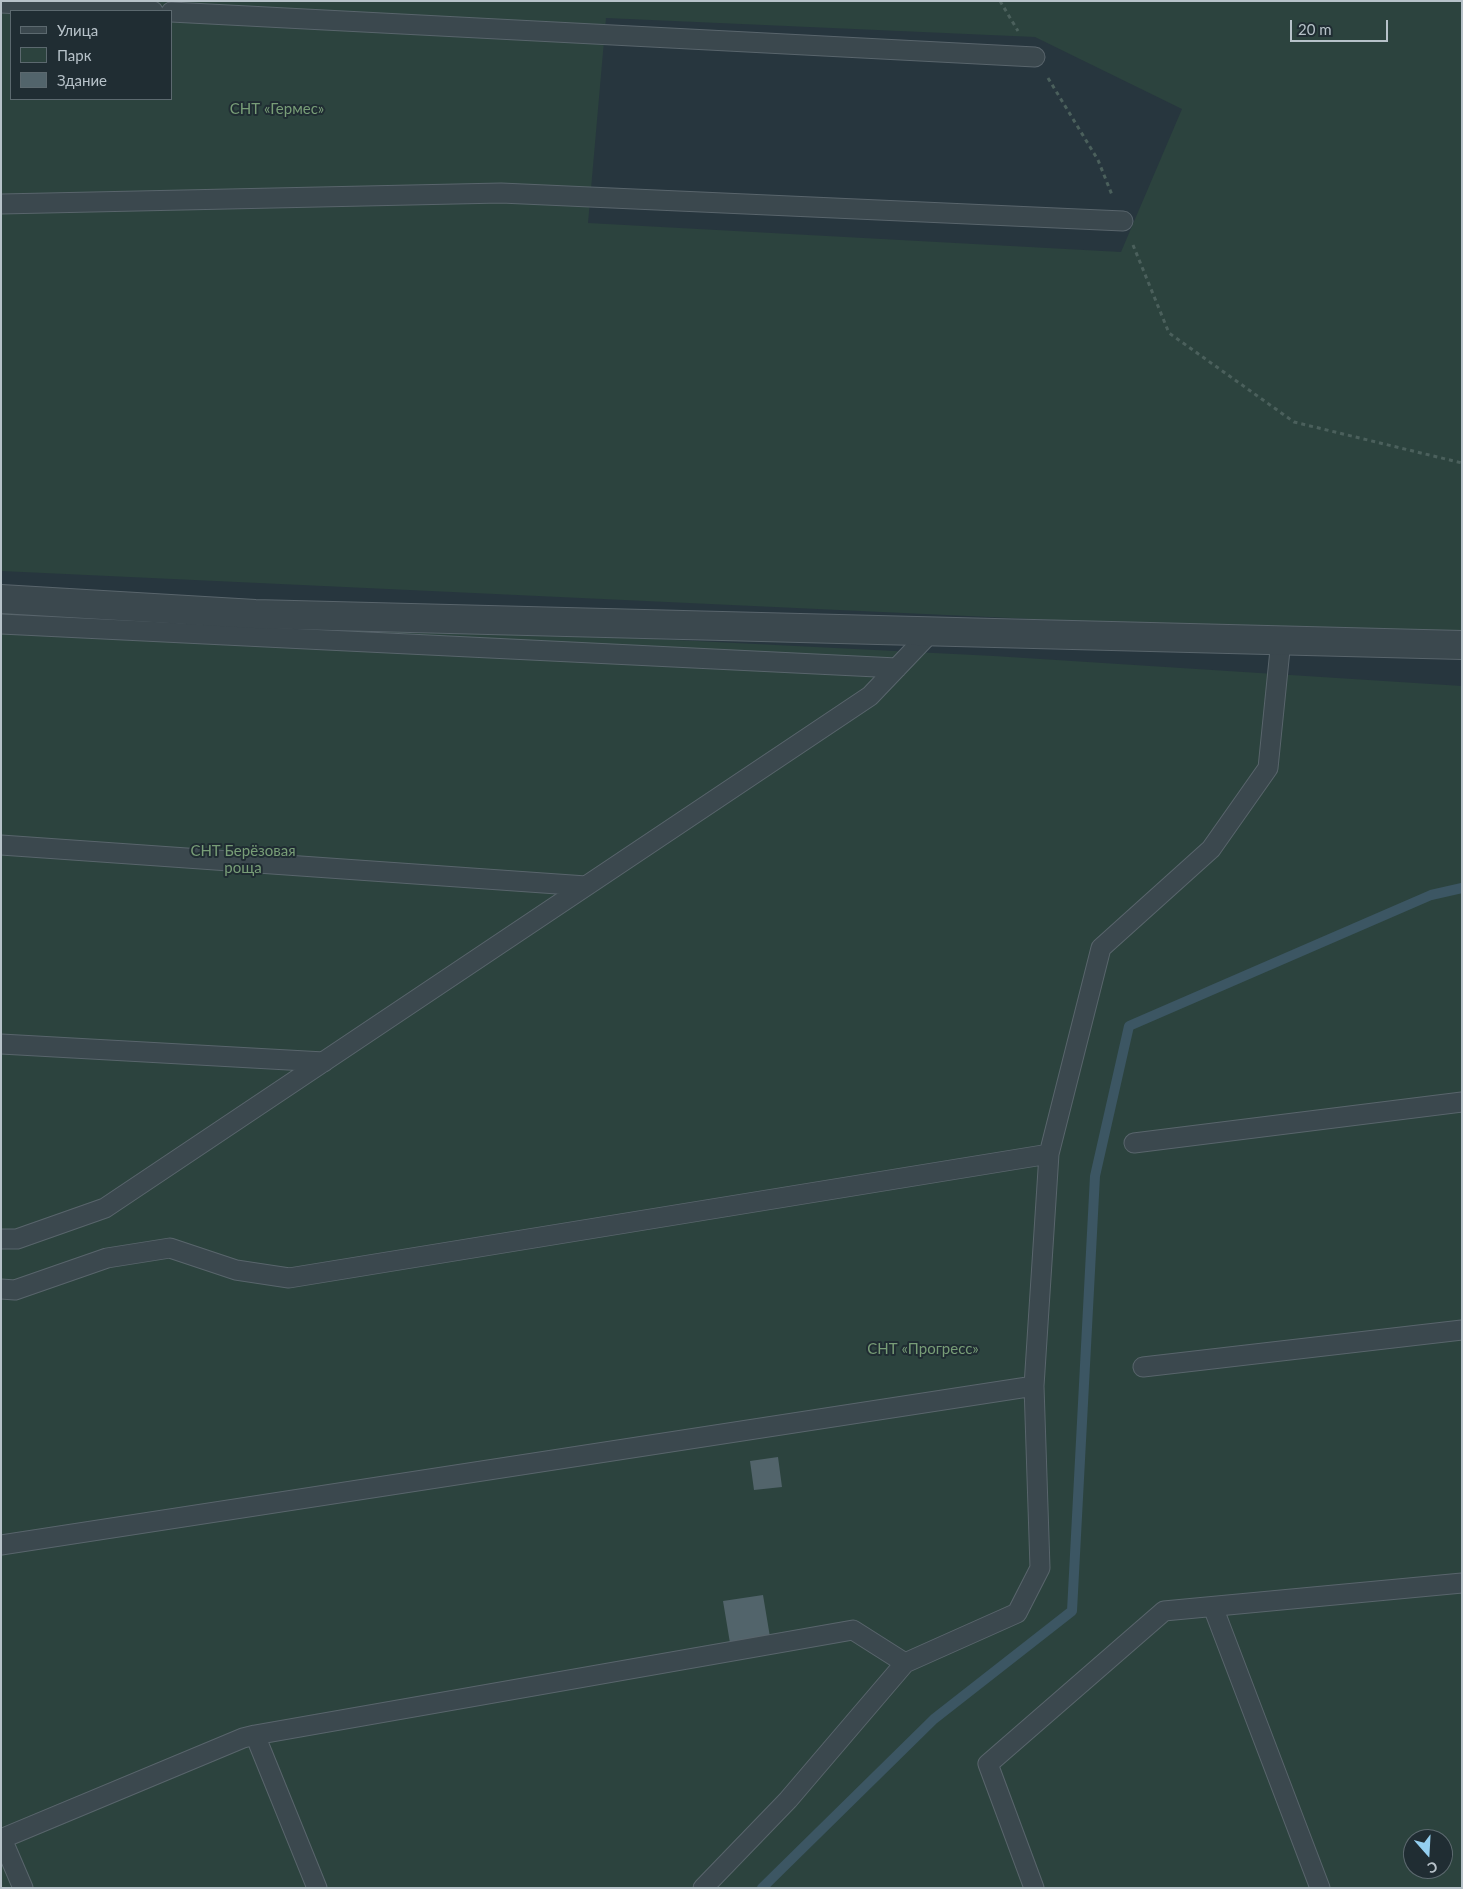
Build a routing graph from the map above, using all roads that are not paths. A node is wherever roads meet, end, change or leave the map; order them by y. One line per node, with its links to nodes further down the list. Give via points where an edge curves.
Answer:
1 (1, 3): 2 (lane)
2 (75, 4): 3 (lane)
3 (142, 10)
4 (172, 12): 5 (lane)
5 (1035, 57)
6 (1, 204): 7 (lane, via 501,193)
7 (1123, 221)
8 (1, 599): 10 (street, via 255,614)
9 (1, 624): 13 (lane)
10 (932, 631): 11 (street); 13 (lane)
11 (1281, 640): 12 (street); 20 (lane, via 1268,768 1211,849 1101,948)
12 (1462, 645)
13 (897, 668): 15 (lane, via 870,696)
14 (1, 845): 15 (lane)
15 (586, 886): 17 (lane)
16 (1, 1044): 17 (lane)
17 (324, 1062): 21 (lane, via 105,1208 17,1239)
18 (1462, 1102): 19 (lane)
19 (1134, 1143)
20 (1049, 1154): 22 (lane, via 289,1278 236,1270 170,1248 107,1258 15,1290); 25 (lane)
21 (1, 1238)
22 (1, 1289)
23 (1462, 1330): 24 (lane)
24 (1143, 1367)
25 (1034, 1386): 26 (lane); 29 (lane, via 1040,1568 1017,1613)
26 (1, 1545)
27 (1462, 1583): 28 (lane)
28 (1213, 1606): 35 (lane, via 1164,1612 988,1764); 36 (lane)
29 (905, 1663): 30 (lane, via 853,1630); 34 (lane, via 788,1800)
30 (255, 1736): 31 (lane, via 243,1738); 33 (lane)
31 (2, 1839): 32 (lane)
32 (23, 1888)
33 (318, 1888)
34 (703, 1888)
35 (1034, 1888)
36 (1320, 1888)

